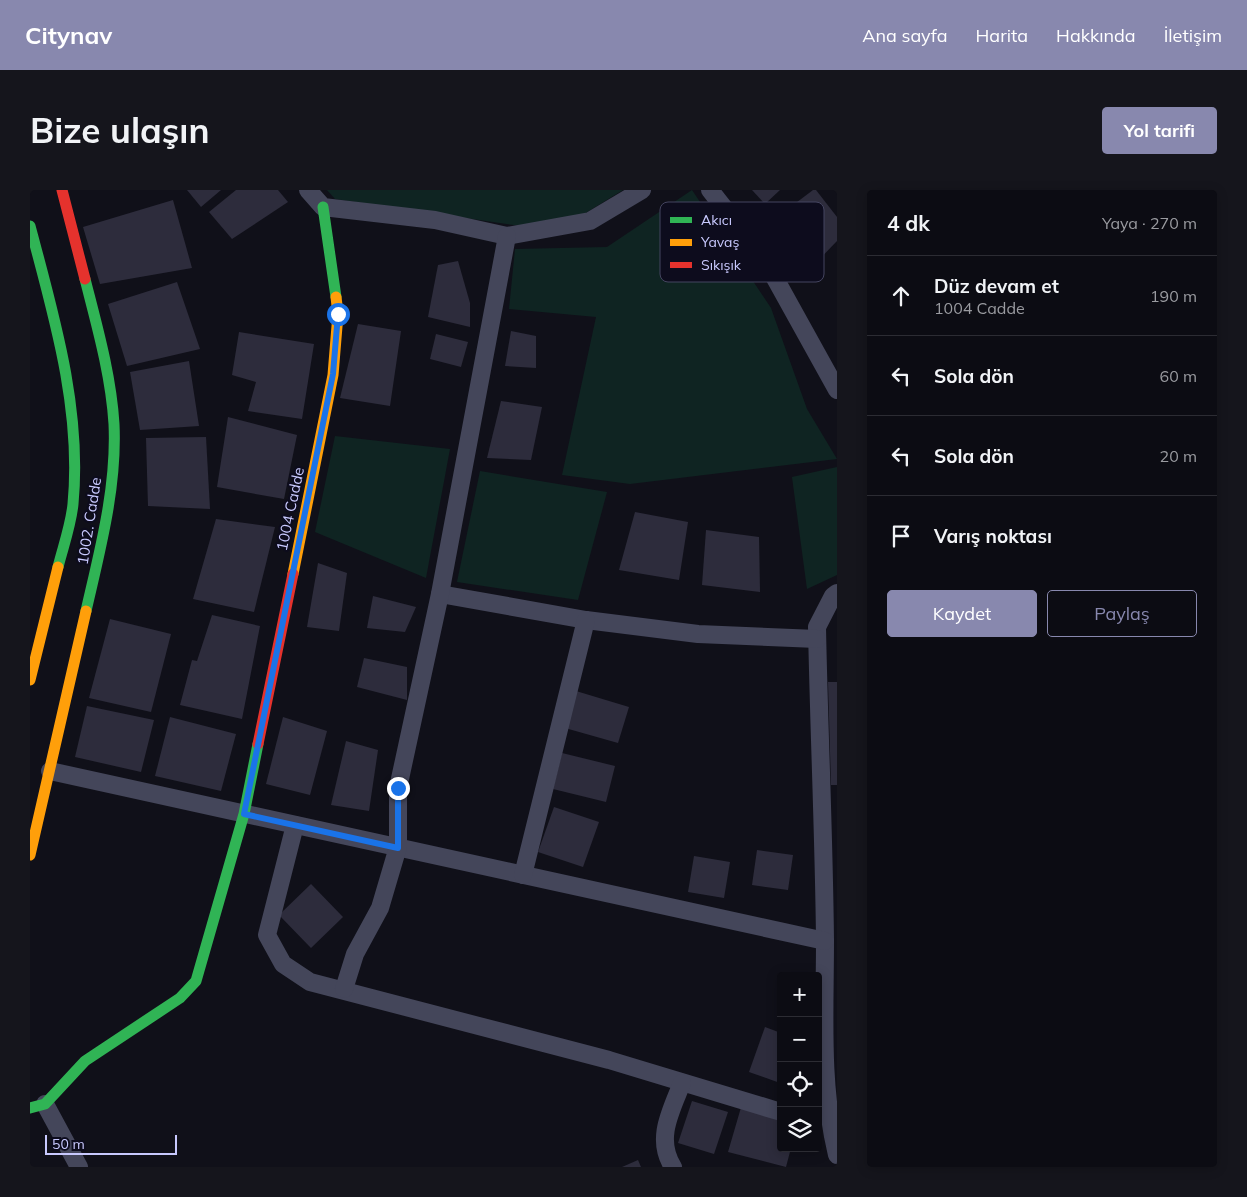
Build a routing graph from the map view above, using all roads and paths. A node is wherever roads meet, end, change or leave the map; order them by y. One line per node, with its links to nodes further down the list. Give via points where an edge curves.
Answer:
1 (62, 190): 9 (main road, 1002. Cadde)
2 (308, 190): 6 (street)
3 (642, 190): 8 (street, via 590,221)
4 (710, 190): 5 (street)
5 (719, 202)
6 (323, 207): 8 (street, via 434,220); 22 (main road, 1004 Cadde, via 338,314 333,374)
7 (30, 226): 11 (main road, 1002. Cadde)
8 (508, 236): 17 (street)
9 (82, 264): 10 (main road); 21 (main road, 1002. Cadde, via 111,392 113,462 102,543)
10 (66, 269)
11 (47, 275): 13 (street); 20 (main road, 1002. Cadde, via 75,454 73,506)
12 (775, 282): 14 (street)
13 (30, 289)
14 (833, 366): 15 (street)
15 (837, 390)
16 (837, 593): 19 (street, via 817,627)
17 (440, 594): 18 (street); 24 (street, via 398,788)
18 (586, 620): 19 (street, via 698,634); 26 (street)
19 (817, 639): 27 (street)
20 (30, 680)
21 (45, 770): 22 (street); 25 (main road, 1002. Cadde)
22 (244, 814): 23 (street); 30 (main road, 1004 Cadde, via 196,981 180,998 85,1061)
23 (295, 825): 24 (street); 28 (street, via 267,935 284,964 310,982)
24 (398, 848): 26 (street); 28 (street, via 380,908 355,954)
25 (30, 855)
26 (523, 875): 27 (street)
27 (825, 941): 32 (street, via 823,1047)
28 (344, 990): 29 (street, via 609,1060)
29 (682, 1083): 31 (street); 35 (street, via 664,1132 665,1155)
30 (37, 1106): 34 (street)
31 (777, 1111)
32 (829, 1126): 33 (street)
33 (837, 1155)
34 (79, 1167)
35 (673, 1167)

